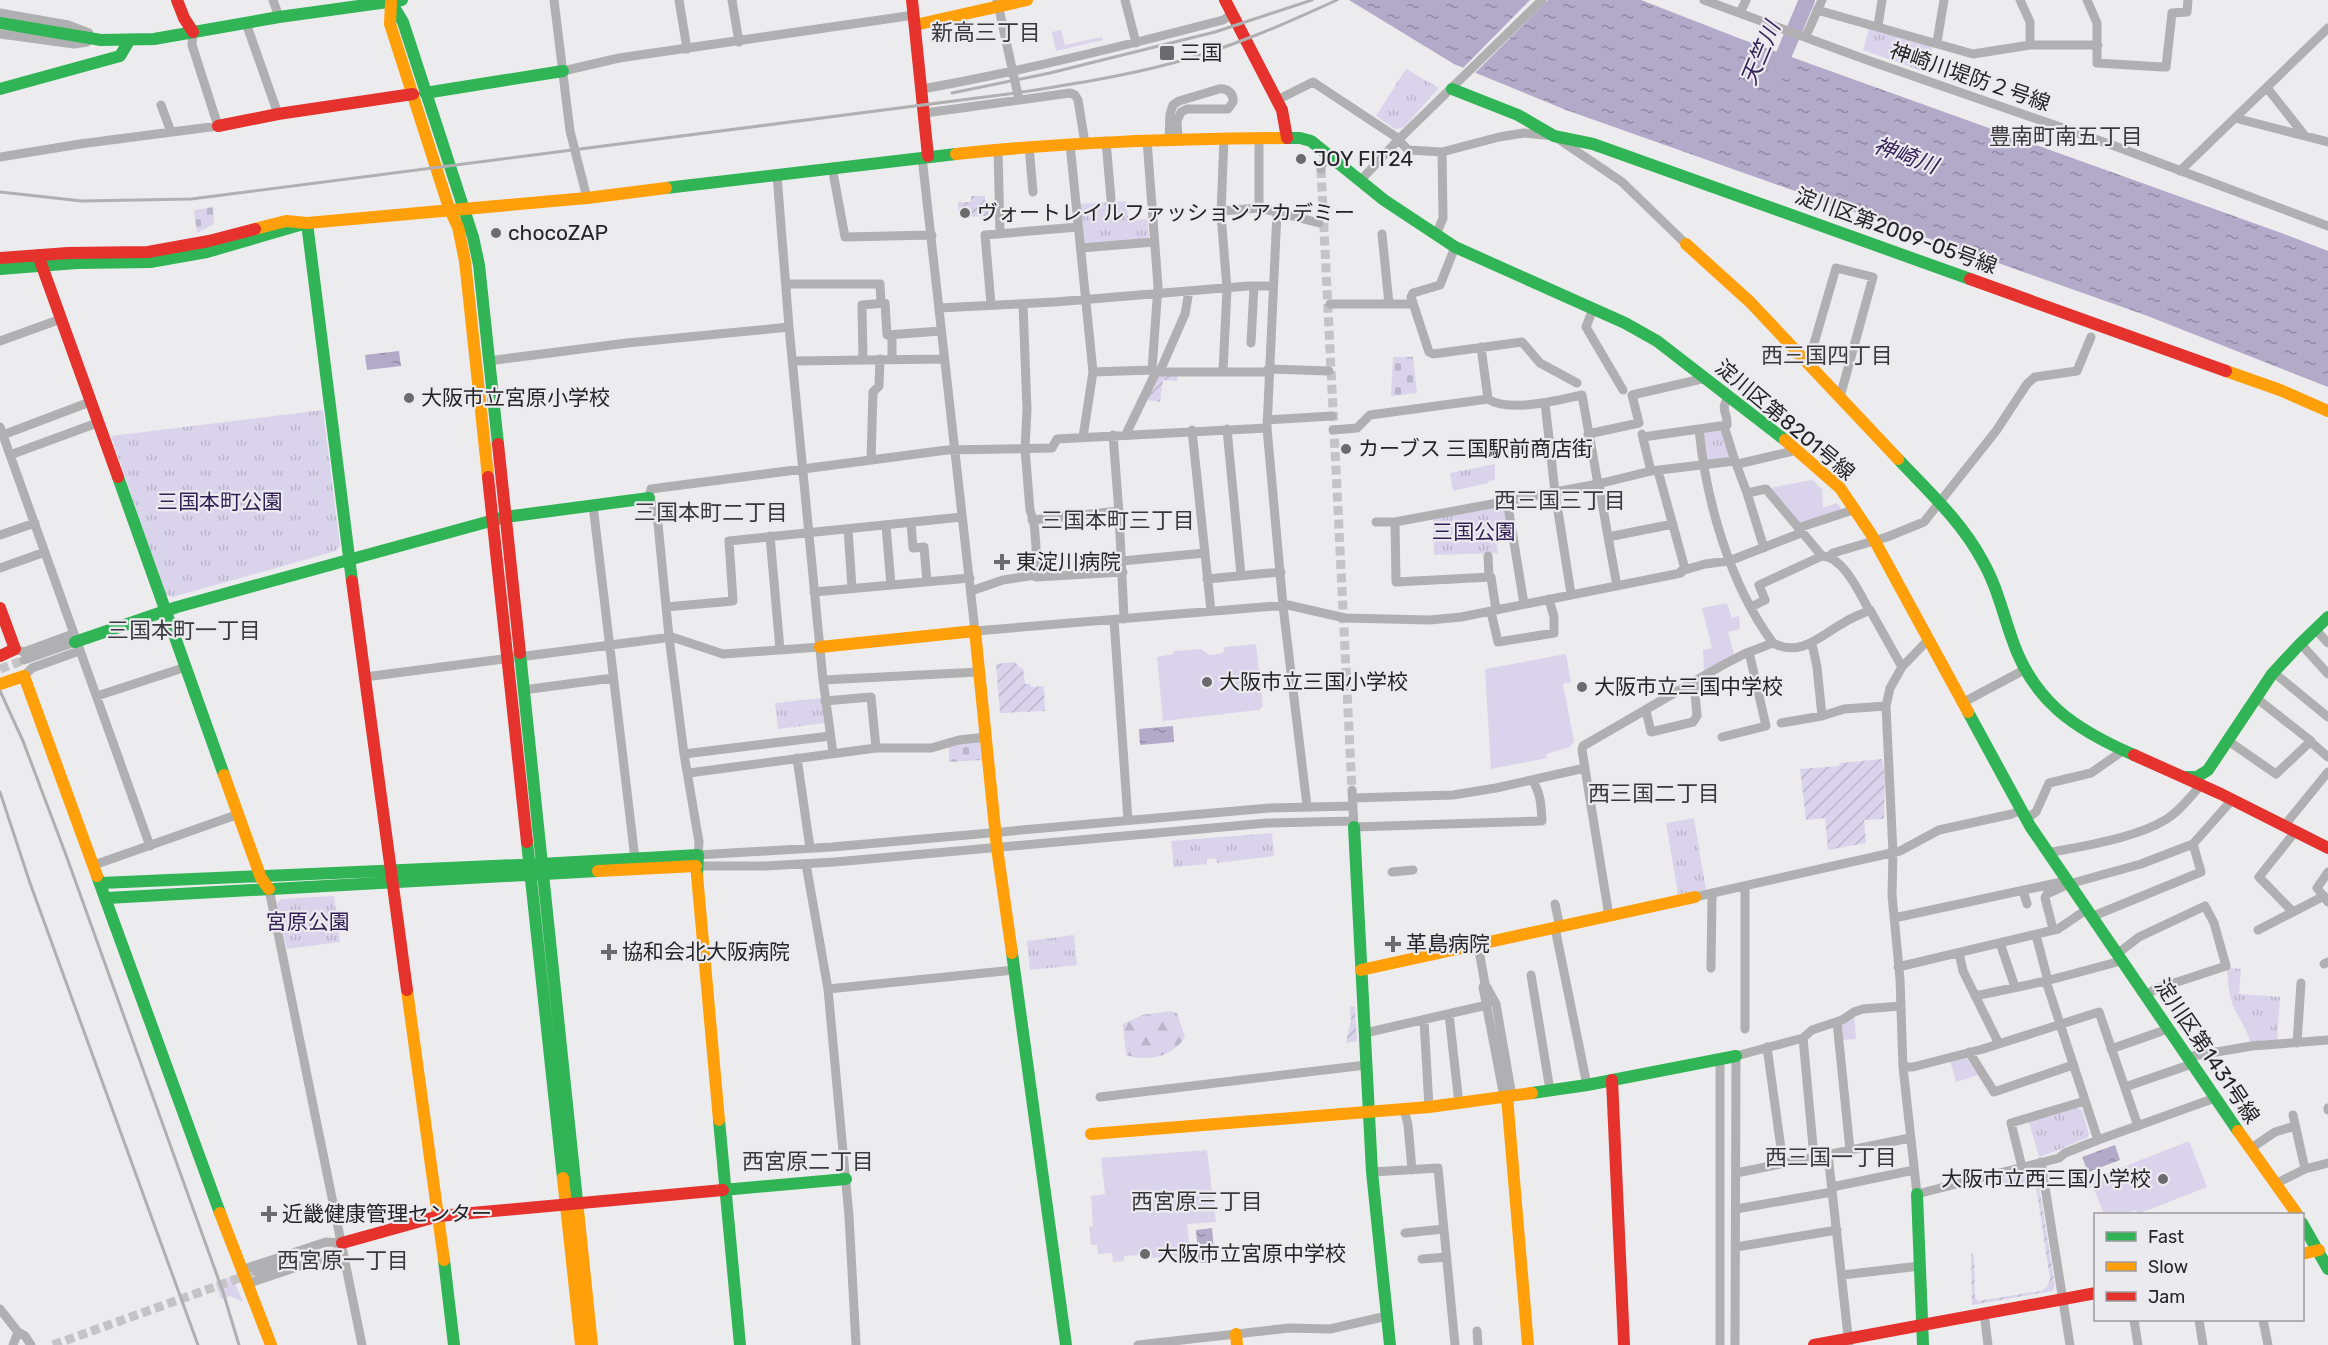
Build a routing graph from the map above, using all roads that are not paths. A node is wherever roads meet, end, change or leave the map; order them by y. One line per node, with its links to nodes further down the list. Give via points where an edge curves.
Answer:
1 (177, 0): 33 (main road)
2 (186, 0): 33 (main road)
3 (273, 0): 27 (street)
4 (554, 0): 44 (street)
5 (679, 0): 43 (street)
6 (732, 0): 38 (street)
7 (912, 0): 28 (main road)
8 (1027, 0): 22 (main road)
9 (1125, 0): 40 (street)
10 (1224, 0): 26 (main road)
11 (1542, 0): 46 (street)
12 (1704, 0): 25 (street, 神崎川堤防２号線)
13 (1746, 0): 25 (street)
14 (1822, 0): 23 (street)
15 (1882, 0): 31 (street)
16 (1944, 0): 39 (street)
17 (2020, 0): 41 (street, via 2030,22)
18 (2087, 0): 42 (street, via 2097,23)
19 (2188, 0): 42 (street, via 2187,12 2172,13 2166,67 2097,63)
20 (396, 1): 21 (main road); 50 (main road, via 390,24)
21 (352, 3): 27 (main road)
22 (998, 3): 28 (main road); 45 (street)
23 (1817, 10): 31 (street); 35 (street)
24 (0, 13): 36 (street, via 83,29)
25 (1740, 13): 35 (street, 神崎川堤防２号線)
26 (1233, 14): 40 (street); 52 (main road)
27 (279, 17): 29 (main road)
28 (915, 20): 38 (street); 48 (main road)
29 (246, 22): 33 (main road); 55 (street)
30 (0, 23): 36 (main road)
31 (1878, 26): 39 (street)
32 (2328, 28): 49 (street)
33 (193, 32): 37 (main road); 57 (street, via 192,45)
34 (0, 34): 36 (street, via 74,44)
35 (1805, 36): 79 (street, 神崎川堤防２号線)
36 (101, 40): 37 (main road)
37 (129, 41): 47 (main road, via 120,56)
38 (739, 42): 43 (street)
39 (1937, 42): 41 (street, via 1973,54)
40 (1136, 43): 45 (street)
41 (2030, 45): 42 (street)
42 (2098, 45)
43 (687, 49): 44 (street)
44 (563, 71): 50 (main road); 83 (street, via 570,131)
45 (1012, 71): 48 (street); 51 (street)
46 (1454, 87): 59 (main road, 淀川区第2009-05号線, via 1518,115); 65 (street)
47 (0, 89)
48 (922, 89): 54 (main road)
49 (2268, 89): 56 (street); 60 (street)
50 (419, 94): 55 (main road); 85 (main road); 86 (main road)
51 (1019, 100): 54 (street); 68 (street, via 1074,94)
52 (1277, 100): 63 (main road); 65 (street, via 1313,82)
53 (161, 105): 58 (street)
54 (924, 113): 75 (main road)
55 (278, 114): 57 (main road)
56 (2235, 118): 60 (street); 79 (street)
57 (218, 126): 58 (street)
58 (171, 132): 76 (street)
59 (1554, 136): 73 (street, via 1524,133); 99 (street, via 1622,182); 148 (main road, 淀川区第2009-05号線, via 1593,144 1878,244)
60 (2305, 136): 69 (street)
61 (1224, 138): 62 (main road, 淀川区第8201号線); 64 (main road, 淀川区第8201号線); 88 (street)
62 (1259, 138): 63 (main road, 淀川区第8201号線); 87 (street)
63 (1287, 138): 74 (main road, 淀川区第8201号線, via 1311,141)
64 (1174, 139): 64 (street, via 1170,111 1177,102 1219,89 1232,94 1233,102 1228,109 1180,112); 66 (main road, 淀川区第8201号線)
65 (1399, 139): 73 (street, via 1408,150); 81 (street)
66 (1147, 140): 67 (main road, 淀川区第8201号線); 98 (street)
67 (1106, 141): 68 (main road, 淀川区第8201号線); 84 (street)
68 (1085, 142): 70 (main road, 淀川区第8201号線)
69 (2328, 142)
70 (1070, 144): 71 (main road, 淀川区第8201号線); 93 (street)
71 (1029, 146): 72 (main road, 淀川区第8201号線); 82 (street)
72 (998, 149): 75 (main road, 淀川区第8201号線); 94 (street)
73 (1442, 152): 96 (street, via 1443,218)
74 (1329, 156): 78 (street); 81 (main road, 淀川区第8201号線)
75 (925, 157): 77 (main road, 淀川区第8201号線); 97 (street)
76 (0, 158)
77 (831, 167): 80 (main road, 淀川区第8201号線); 97 (street, via 845,237)
78 (1321, 169)
79 (2180, 171): 92 (street, 神崎川堤防２号線)
80 (777, 175): 83 (main road, 淀川区第8201号線); 105 (street)
81 (1360, 181): 96 (main road, 淀川区第8201号線)
82 (1033, 192)
83 (586, 198): 85 (main road, 淀川区第8201号線)
84 (1111, 199)
85 (463, 207): 86 (main road, 淀川区第8201号線); 132 (main road, via 479,265)
86 (449, 208): 90 (main road, 淀川区第8201号線); 183 (main road, via 458,227 465,261)
87 (1259, 208): 88 (street); 89 (street)
88 (1221, 211): 108 (street)
89 (1277, 212): 91 (street); 107 (street)
90 (307, 223): 103 (main road, 淀川区第8201号線, via 207,252); 203 (main road)
91 (1319, 223)
92 (2328, 226)
93 (1078, 227): 94 (street); 101 (street)
94 (1000, 234): 113 (street, via 985,235)
95 (1382, 234): 116 (street)
96 (1436, 234): 100 (main road, 淀川区第8201号線)
97 (932, 235): 118 (street)
98 (1154, 242): 101 (street); 110 (street)
99 (1686, 243): 134 (main road)
100 (1455, 247): 117 (street, via 1440,285 1413,293); 119 (main road, 淀川区第8201号線)
101 (1081, 248): 111 (street)
102 (0, 258): 103 (main road)
103 (40, 260): 104 (main road); 120 (main road)
104 (0, 269)
105 (786, 284): 112 (street, via 880,284); 121 (street)
106 (1254, 286): 107 (street); 108 (street); 126 (street)
107 (1273, 286): 135 (street)
108 (1227, 289): 109 (street); 139 (street)
109 (1190, 291): 110 (street); 136 (street, via 1185,314)
110 (1157, 293): 111 (street); 136 (street)
111 (1086, 300): 114 (street); 138 (street)
112 (881, 303): 123 (street, via 885,303 887,335); 128 (street, via 862,305)
113 (991, 304): 114 (street); 118 (street)
114 (1023, 304): 164 (street)
115 (1330, 304): 116 (street)
116 (1389, 304): 117 (street)
117 (1413, 304): 127 (street, via 1429,352)
118 (939, 308): 122 (street)
119 (1593, 309): 140 (main road, 淀川区第8201号線, via 1652,337); 142 (street, via 1586,327)
120 (61, 319): 125 (street); 146 (main road)
121 (789, 327): 132 (street); 133 (street)
122 (941, 331): 123 (street); 131 (street)
123 (892, 335): 130 (street)
124 (2091, 337): 178 (street, via 2077,371 2035,377 2027,384)
125 (0, 341)
126 (1251, 343)
127 (1481, 347): 141 (street, via 1522,342 1540,363); 145 (street)
128 (863, 359): 129 (street); 133 (street)
129 (880, 359): 130 (street); 168 (street, via 879,386 873,392)
130 (892, 359): 131 (street)
131 (944, 359): 165 (street)
132 (488, 361): 183 (main road)
133 (793, 361): 171 (street)
134 (1808, 364): 144 (main road); 144 (street, via 1836,268 1873,277)
135 (1268, 370): 137 (street); 139 (street); 152 (street)
136 (1156, 371): 138 (street); 139 (street); 159 (street)
137 (1329, 371)
138 (1093, 372): 162 (street)
139 (1223, 372)
140 (1706, 378): 143 (main road, 淀川区第8201号線); 151 (street, via 1632,395)
141 (1577, 383)
142 (1623, 390)
143 (1729, 396): 153 (street, via 1723,410 1728,422); 166 (main road, 淀川区第8201号線)
144 (1840, 397): 178 (main road)
145 (1488, 399): 147 (street, via 1498,405); 157 (street, via 1370,415 1357,428)
146 (90, 402): 150 (main road); 158 (street)
147 (1545, 403): 160 (street, via 1582,395); 174 (street)
148 (2328, 411)
149 (1332, 416): 152 (street)
150 (97, 423): 167 (street); 229 (main road)
151 (1639, 423): 160 (street); 163 (street)
152 (1267, 424): 154 (street); 209 (street)
153 (1724, 426): 155 (street); 169 (street)
154 (1227, 429): 156 (street); 211 (street)
155 (1699, 429): 163 (street); 170 (street)
156 (1192, 430): 159 (street); 200 (street)
157 (1333, 430)
158 (1, 433): 167 (street)
159 (1126, 434): 161 (street)
160 (1588, 434): 173 (street)
161 (1113, 435): 162 (street); 181 (street)
162 (1083, 437): 164 (street, via 1058,439 1052,448)
163 (1643, 437): 172 (street)
164 (1025, 449): 165 (street); 184 (street)
165 (956, 450): 168 (street); 182 (street)
166 (1797, 450): 169 (street); 180 (main road, 淀川区第8201号線)
167 (10, 455): 187 (street)
168 (871, 460): 171 (street)
169 (1736, 462): 170 (street); 175 (street)
170 (1702, 466): 172 (street); 205 (street)
171 (803, 467): 176 (street, via 651,489); 193 (street)
172 (1654, 471): 173 (street); 189 (street)
173 (1598, 484): 174 (street); 196 (street)
174 (1555, 492): 177 (street); 221 (street)
175 (1747, 493): 192 (street, via 1766,489); 198 (street)
176 (649, 498): 179 (main road); 225 (street, via 657,514)
177 (1507, 500): 186 (street); 223 (street)
178 (1940, 503): 197 (street, via 1924,522); 253 (main road, via 1963,528 1986,565)
179 (593, 505): 183 (main road); 243 (street)
180 (1856, 509): 192 (street); 197 (main road, 淀川区第8201号線)
181 (1119, 511): 184 (street); 204 (street)
182 (962, 517): 188 (street); 212 (street)
183 (499, 518): 203 (main road); 249 (main road)
184 (1032, 520): 210 (street)
185 (1376, 522): 186 (street)
186 (1395, 522): 213 (street, via 1396,582)
187 (35, 523): 194 (street); 199 (street)
188 (911, 524): 190 (street); 215 (street, via 913,548 924,547)
189 (1672, 524): 196 (street); 207 (street)
190 (886, 526): 191 (street); 216 (street)
191 (848, 529): 193 (street); 218 (street)
192 (1799, 530): 198 (street); 202 (street)
193 (810, 532): 195 (street); 220 (street)
194 (0, 535)
195 (770, 536): 225 (street, via 729,541 733,601); 246 (street)
196 (1608, 537): 217 (street)
197 (1874, 540): 202 (street); 237 (main road, 淀川区第8201号線)
198 (1764, 548): 205 (street)
199 (45, 552): 206 (street); 238 (street)
200 (1205, 553): 204 (street); 214 (street)
201 (1488, 556): 213 (street)
202 (1825, 557): 226 (street, via 1759,585 1765,600); 228 (street, via 1848,573)
203 (350, 559): 229 (main road); 258 (main road)
204 (1122, 561): 208 (street)
205 (1729, 561): 207 (street); 226 (street)
206 (0, 568)
207 (1685, 570): 217 (street)
208 (1123, 572): 210 (street); 233 (street)
209 (1281, 572): 211 (street); 224 (street)
210 (1036, 575): 219 (street, via 1003,580)
211 (1241, 575): 214 (street)
212 (970, 578): 215 (street); 219 (street)
213 (1489, 578): 231 (street)
214 (1207, 579): 230 (street)
215 (927, 582): 216 (street)
216 (891, 585): 218 (street)
217 (1617, 586): 221 (street)
218 (852, 588): 220 (street)
219 (971, 591): 235 (street)
220 (814, 592): 244 (street)
221 (1571, 594): 222 (street)
222 (1550, 599): 223 (street); 231 (street, via 1554,633 1498,642)
223 (1524, 604): 231 (street)
224 (1282, 606): 230 (street); 231 (street, via 1345,618 1430,620); 292 (street)
225 (666, 607): 236 (street)
226 (1750, 607): 241 (street)
227 (0, 608): 245 (main road)
228 (1869, 610): 242 (street); 252 (street)
229 (164, 611): 238 (main road); 251 (main road)
230 (1211, 611): 233 (street)
231 (1494, 611)
232 (2328, 617): 234 (main road)
233 (1119, 620): 235 (street); 296 (street)
234 (2315, 629): 239 (main road); 240 (street)
235 (975, 631): 244 (main road); 254 (main road)
236 (669, 637): 243 (street); 246 (street, via 723,654); 281 (street)
237 (1928, 640): 252 (street); 267 (main road, 淀川区第8201号線)
238 (76, 642): 245 (street, via 24,652); 250 (street); 257 (street); 264 (street)
239 (2300, 643): 255 (main road); 256 (street)
240 (2328, 643)
241 (1773, 644): 242 (street, via 1785,650); 247 (street)
242 (1812, 644): 270 (street)
243 (610, 645): 249 (street); 259 (street)
244 (820, 647): 246 (street); 260 (street)
245 (15, 649): 248 (main road)
246 (780, 650)
247 (1749, 652): 261 (street); 275 (street, via 1766,726)
248 (0, 656)
249 (514, 658): 258 (street); 263 (main road); 314 (main road)
250 (24, 660)
251 (186, 667): 264 (street); 294 (main road)
252 (1902, 667): 268 (street, via 1890,688)
253 (2024, 670): 267 (street); 279 (main road, via 2062,716)
254 (979, 672): 260 (street); 274 (main road)
255 (2273, 672): 265 (main road); 271 (street)
256 (2328, 674)
257 (24, 676): 262 (main road); 313 (main road)
258 (365, 677): 318 (main road)
259 (613, 678): 263 (street); 310 (street)
260 (823, 680): 266 (street)
261 (1694, 682): 269 (street); 269 (street, via 1697,716 1693,722 1651,732)
262 (0, 684)
263 (523, 690): 314 (main road)
264 (97, 696): 304 (street)
265 (2255, 697): 276 (main road); 276 (street, via 2311,741 2276,774)
266 (825, 701): 273 (street); 278 (street, via 871,697)
267 (1962, 703): 295 (main road, 淀川区第8201号線)
268 (1886, 706): 270 (street, via 1844,709); 308 (street)
269 (1646, 711): 284 (street, via 1583,746)
270 (1822, 716): 272 (street)
271 (2328, 717)
272 (1781, 723)
273 (830, 736): 280 (street); 281 (street)
274 (986, 737): 278 (street, via 931,748); 301 (main road)
275 (1722, 737)
276 (2227, 740): 287 (main road, via 2205,772)
277 (2313, 744): 282 (street)
278 (876, 748): 280 (street)
279 (2124, 750): 287 (main road); 295 (street, via 2091,773 2049,783 2036,812)
280 (833, 753): 283 (street)
281 (684, 754): 286 (street)
282 (2328, 757)
283 (798, 758): 286 (street); 306 (street)
284 (1585, 768): 288 (street); 333 (street)
285 (2328, 772): 300 (street)
286 (689, 773): 311 (street, via 699,842)
287 (2184, 776): 289 (main road)
288 (1532, 780): 290 (street, via 1453,795); 298 (street, via 1541,799 1542,821)
289 (2201, 785): 291 (main road); 309 (street, via 2158,824)
290 (1353, 798): 292 (street); 298 (street)
291 (2232, 800): 300 (main road); 303 (street)
292 (1306, 806): 293 (street); 297 (street)
293 (1229, 812): 296 (street); 299 (street, via 1234,822)
294 (239, 814): 304 (street); 319 (main road)
295 (2023, 815): 308 (street, via 1940,830); 309 (main road, 淀川区第8201号線)
296 (1127, 820): 301 (street); 302 (street)
297 (1306, 822): 298 (street); 299 (street)
298 (1353, 824): 346 (main road)
299 (1231, 827): 302 (street)
300 (2289, 829): 305 (main road); 331 (street, via 2259,877)
301 (995, 831): 306 (street); 307 (main road)
302 (1128, 835): 307 (street)
303 (2193, 844): 320 (street, via 2141,864); 332 (street, via 2201,872)
304 (150, 846): 313 (street)
305 (2327, 846)
306 (810, 848): 311 (street)
307 (997, 848): 312 (street); 345 (main road)
308 (1893, 853): 322 (street); 334 (street)
309 (2048, 853): 320 (main road, 淀川区第8201号線)
310 (635, 859): 311 (main road); 314 (main road)
311 (697, 861): 312 (street); 314 (main road); 409 (main road)
312 (806, 864): 351 (street)
313 (94, 865): 321 (main road)
314 (536, 870): 318 (main road); 412 (main road)
315 (1413, 870): 316 (street)
316 (1392, 872)
317 (2328, 872): 328 (street, via 2317,888)
318 (393, 876): 319 (main road); 323 (main road); 415 (main road)
319 (261, 878): 321 (main road); 323 (main road)
320 (2068, 882): 324 (street); 332 (main road, 淀川区第8201号線); 336 (street, via 2046,896)
321 (101, 883): 327 (main road)
322 (1745, 886): 325 (street); 360 (street)
323 (269, 889): 327 (main road); 420 (street)
324 (2024, 890): 330 (street); 334 (street)
325 (1712, 894): 326 (street); 344 (street)
326 (1695, 897): 333 (main road)
327 (106, 898): 428 (main road)
328 (2326, 899): 331 (street)
329 (1555, 904): 335 (street)
330 (2027, 904)
331 (2293, 912): 337 (street)
332 (2089, 913): 336 (street); 342 (main road, 淀川区第1431号線)
333 (1609, 916): 335 (main road)
334 (1894, 918): 343 (street)
335 (1557, 928): 340 (main road); 377 (street)
336 (2053, 929): 338 (street)
337 (2258, 930)
338 (2036, 935): 339 (street); 348 (street)
339 (2000, 943): 341 (street); 350 (street)
340 (1477, 945): 346 (main road); 354 (street); 380 (street, via 1485,984 1496,1004)
341 (1959, 953): 343 (street); 353 (street)
342 (2119, 958): 348 (street); 352 (main road, 淀川区第1431号線); 352 (street, via 2139,937 2205,906 2226,966)
343 (1898, 967): 355 (street)
344 (1711, 968)
345 (1014, 970): 351 (street); 454 (main road)
346 (1361, 970): 362 (main road)
347 (1531, 975): 379 (street)
348 (2047, 981): 350 (street); 359 (street)
349 (2301, 983): 365 (street, via 2306,994)
350 (2015, 987): 353 (street)
351 (828, 989): 407 (street)
352 (2145, 995): 361 (main road, 淀川区第1431号線)
353 (1975, 996): 366 (street)
354 (1487, 1005): 356 (street); 380 (street)
355 (1901, 1005): 358 (street, via 1863,1009); 375 (street)
356 (1449, 1014): 357 (street); 384 (street)
357 (1424, 1020): 362 (street); 385 (street)
358 (1837, 1022): 363 (street, via 1812,1030); 395 (street)
359 (2060, 1024): 366 (street); 368 (street, via 2099,1012); 374 (street)
360 (1745, 1029)
361 (2168, 1029): 368 (street); 372 (main road, 淀川区第1431号線)
362 (1365, 1033): 373 (main road)
363 (1803, 1038): 367 (street); 397 (street)
364 (2328, 1040): 365 (street)
365 (2297, 1043): 372 (street, via 2252,1046)
366 (1999, 1044): 369 (street)
367 (1767, 1047): 370 (street); 399 (street)
368 (2111, 1049): 378 (street)
369 (1969, 1052): 374 (street, via 1994,1092); 375 (street)
370 (1736, 1056): 371 (main road); 406 (street)
371 (1719, 1060): 376 (main road); 461 (street)
372 (2190, 1060): 378 (street); 382 (main road, 淀川区第1431号線)
373 (1366, 1065): 381 (street); 387 (main road)
374 (2073, 1065): 383 (street)
375 (1904, 1067): 392 (street)
376 (1612, 1080): 377 (main road); 460 (main road)
377 (1587, 1085): 379 (main road)
378 (2125, 1087): 389 (street)
379 (1550, 1090): 380 (main road)
380 (1507, 1096): 384 (main road); 459 (main road)
381 (1100, 1097)
382 (2215, 1098): 389 (street); 394 (main road, 淀川区第1431号線)
383 (2085, 1101): 393 (street); 401 (street, via 2011,1123)
384 (1459, 1104): 385 (main road)
385 (1429, 1107): 386 (main road)
386 (1404, 1109): 387 (main road); 403 (street)
387 (1369, 1111): 391 (main road); 405 (main road)
388 (2293, 1114): 390 (street)
389 (2138, 1126): 393 (street)
390 (2295, 1126): 394 (street, via 2275,1132); 402 (street)
391 (1091, 1134)
392 (1910, 1138): 395 (street); 404 (street)
393 (2098, 1140): 398 (street)
394 (2250, 1149): 408 (main road, 淀川区第1431号線)
395 (1850, 1150): 396 (street)
396 (1828, 1154): 397 (street); 410 (street)
397 (1814, 1157): 399 (street)
398 (2041, 1162): 401 (street); 433 (street)
399 (1783, 1163): 406 (street)
400 (2328, 1163): 402 (street)
401 (2022, 1167): 411 (street)
402 (2305, 1169): 408 (street)
403 (1412, 1170): 405 (street); 417 (street, via 1438,1168)
404 (1914, 1170): 410 (street); 411 (street)
405 (1372, 1172): 436 (main road)
406 (1736, 1173): 413 (street)
407 (846, 1179): 409 (main road); 453 (street)
408 (2275, 1184): 414 (main road, 淀川区第1431号線)
409 (725, 1189): 412 (main road); 452 (main road)
410 (1832, 1189): 413 (street); 418 (street)
411 (1917, 1194): 426 (main road)
412 (572, 1203): 415 (main road); 450 (main road); 451 (main road)
413 (1736, 1209): 421 (street)
414 (2295, 1213)
415 (439, 1216): 420 (main road); 449 (main road)
416 (2304, 1226): 422 (main road)
417 (1444, 1229): 419 (street); 424 (street)
418 (1837, 1230): 421 (street); 430 (street)
419 (1405, 1233)
420 (342, 1243): 428 (street, via 326,1242); 429 (street); 431 (street, via 335,1254); 448 (street)
421 (1736, 1246): 462 (street)
422 (2319, 1250): 423 (main road); 427 (main road)
423 (2304, 1254)
424 (1447, 1257): 425 (street); 457 (street)
425 (1422, 1259)
426 (1920, 1266): 430 (street); 440 (main road)
427 (2328, 1269)
428 (242, 1270): 431 (main road)
429 (256, 1272)
430 (1842, 1275): 444 (street)
431 (247, 1284): 447 (main road)
432 (2094, 1293): 433 (main road)
433 (2063, 1299): 435 (main road); 466 (street)
434 (0, 1309): 442 (street)
435 (1984, 1313): 440 (main road); 465 (street)
436 (1387, 1316): 443 (street, via 1325,1330 1289,1328); 456 (main road)
437 (2134, 1321): 467 (street)
438 (2199, 1321): 468 (street)
439 (2263, 1321): 469 (street)
440 (1922, 1324): 444 (main road); 464 (main road)
441 (1477, 1331): 458 (street)
442 (18, 1332): 445 (street); 446 (street)
443 (1236, 1339): 455 (street)
444 (1849, 1342): 463 (main road)
445 (13, 1345)
446 (31, 1345)
447 (271, 1345)
448 (362, 1345)
449 (454, 1345)
450 (581, 1345)
451 (592, 1345)
452 (740, 1345)
453 (856, 1345)
454 (1066, 1345)
455 (1138, 1345)
456 (1390, 1345)
457 (1455, 1345)
458 (1478, 1345)
459 (1528, 1345)
460 (1624, 1345)
461 (1720, 1345)
462 (1735, 1345)
463 (1814, 1345)
464 (1923, 1345)
465 (1988, 1345)
466 (2070, 1345)
467 (2139, 1345)
468 (2203, 1345)
469 (2268, 1345)

